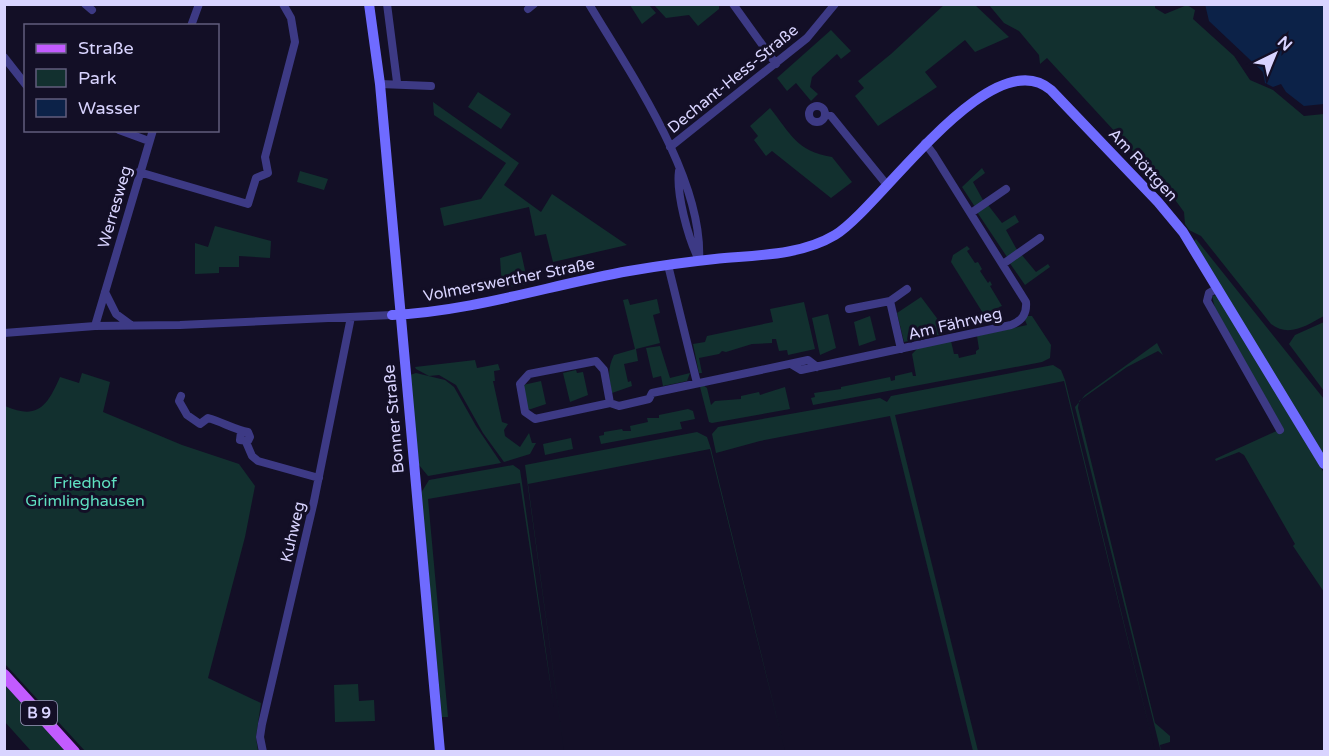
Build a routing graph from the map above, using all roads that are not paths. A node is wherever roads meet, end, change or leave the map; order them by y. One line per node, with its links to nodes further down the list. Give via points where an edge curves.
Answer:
1 (199, 4): 8 (street)
2 (283, 4): 22 (street, via 294,25 295,42 266,157 268,173 256,178 248,204)
3 (369, 4): 14 (street, Bonner Straße)
4 (387, 4): 13 (street)
5 (589, 4): 21 (street)
6 (733, 4): 10 (street)
7 (835, 4): 10 (street, Dechant-Hess-Straße, via 817,28)
8 (192, 24)
9 (4, 57): 12 (street)
10 (776, 64): 21 (street, Dechant-Hess-Straße)
11 (1029, 81): 20 (street, Volmerswerther Straße, via 1005,86 978,100); 30 (street, Am Röttgen, via 1042,83 1051,90 1158,202 1183,232)
12 (24, 82)
13 (397, 82): 14 (street); 15 (street)
14 (380, 84): 35 (street, Bonner Straße)
15 (430, 86)
16 (825, 114): 23 (street, via 831,116)
17 (124, 132): 19 (street)
18 (152, 132): 19 (street, Werresweg)
19 (149, 141): 22 (street, Werresweg)
20 (925, 143): 23 (street, Volmerswerther Straße); 25 (street, Am Fährweg)
21 (670, 147): 27 (street, via 679,170 691,244)
22 (140, 172): 32 (street, Werresweg)
23 (887, 185): 27 (street, Volmerswerther Straße, via 846,228 820,243 775,254)
24 (1006, 189): 25 (street)
25 (970, 213): 28 (street, Am Fährweg)
26 (1040, 238): 28 (street)
27 (699, 261): 29 (street, Volmerswerther Straße)
28 (1003, 264): 40 (street, Am Fährweg, via 1026,302 1026,311 1018,322)
29 (668, 265): 35 (street, Volmerswerther Straße, via 464,307); 41 (street)
30 (1218, 288): 44 (street, via 1209,293 1207,301); 45 (street, Am Röttgen)
31 (907, 289): 33 (street)
32 (105, 292): 37 (street, Werresweg); 38 (street, via 116,314)
33 (890, 301): 34 (street); 40 (street, Am Fährweg)
34 (849, 309)
35 (396, 315): 36 (street, Volmerswerther Straße); 50 (street, Bonner Straße)
36 (351, 317): 38 (street, Volmerswerther Straße); 46 (street, Kuhweg)
37 (95, 326): 38 (street, Volmerswerther Straße); 39 (street, Volmerswerther Straße)
38 (132, 326)
39 (4, 333)
40 (901, 349): 41 (street, Am Fährweg, via 817,367 808,360)
41 (697, 383): 43 (street, Am Fährweg, via 652,393 648,399)
42 (181, 396): 46 (street, via 179,401 194,423 208,418 235,426 258,461)
43 (610, 403): 43 (street, Am Fährweg, via 604,370 596,361 529,374 520,384 525,412 533,419)
44 (1280, 430)
45 (1324, 464)
46 (319, 478): 49 (street, Kuhweg, via 262,724)
47 (4, 675): 48 (main road, B 9)
48 (74, 752)
49 (263, 752)
50 (440, 752)

